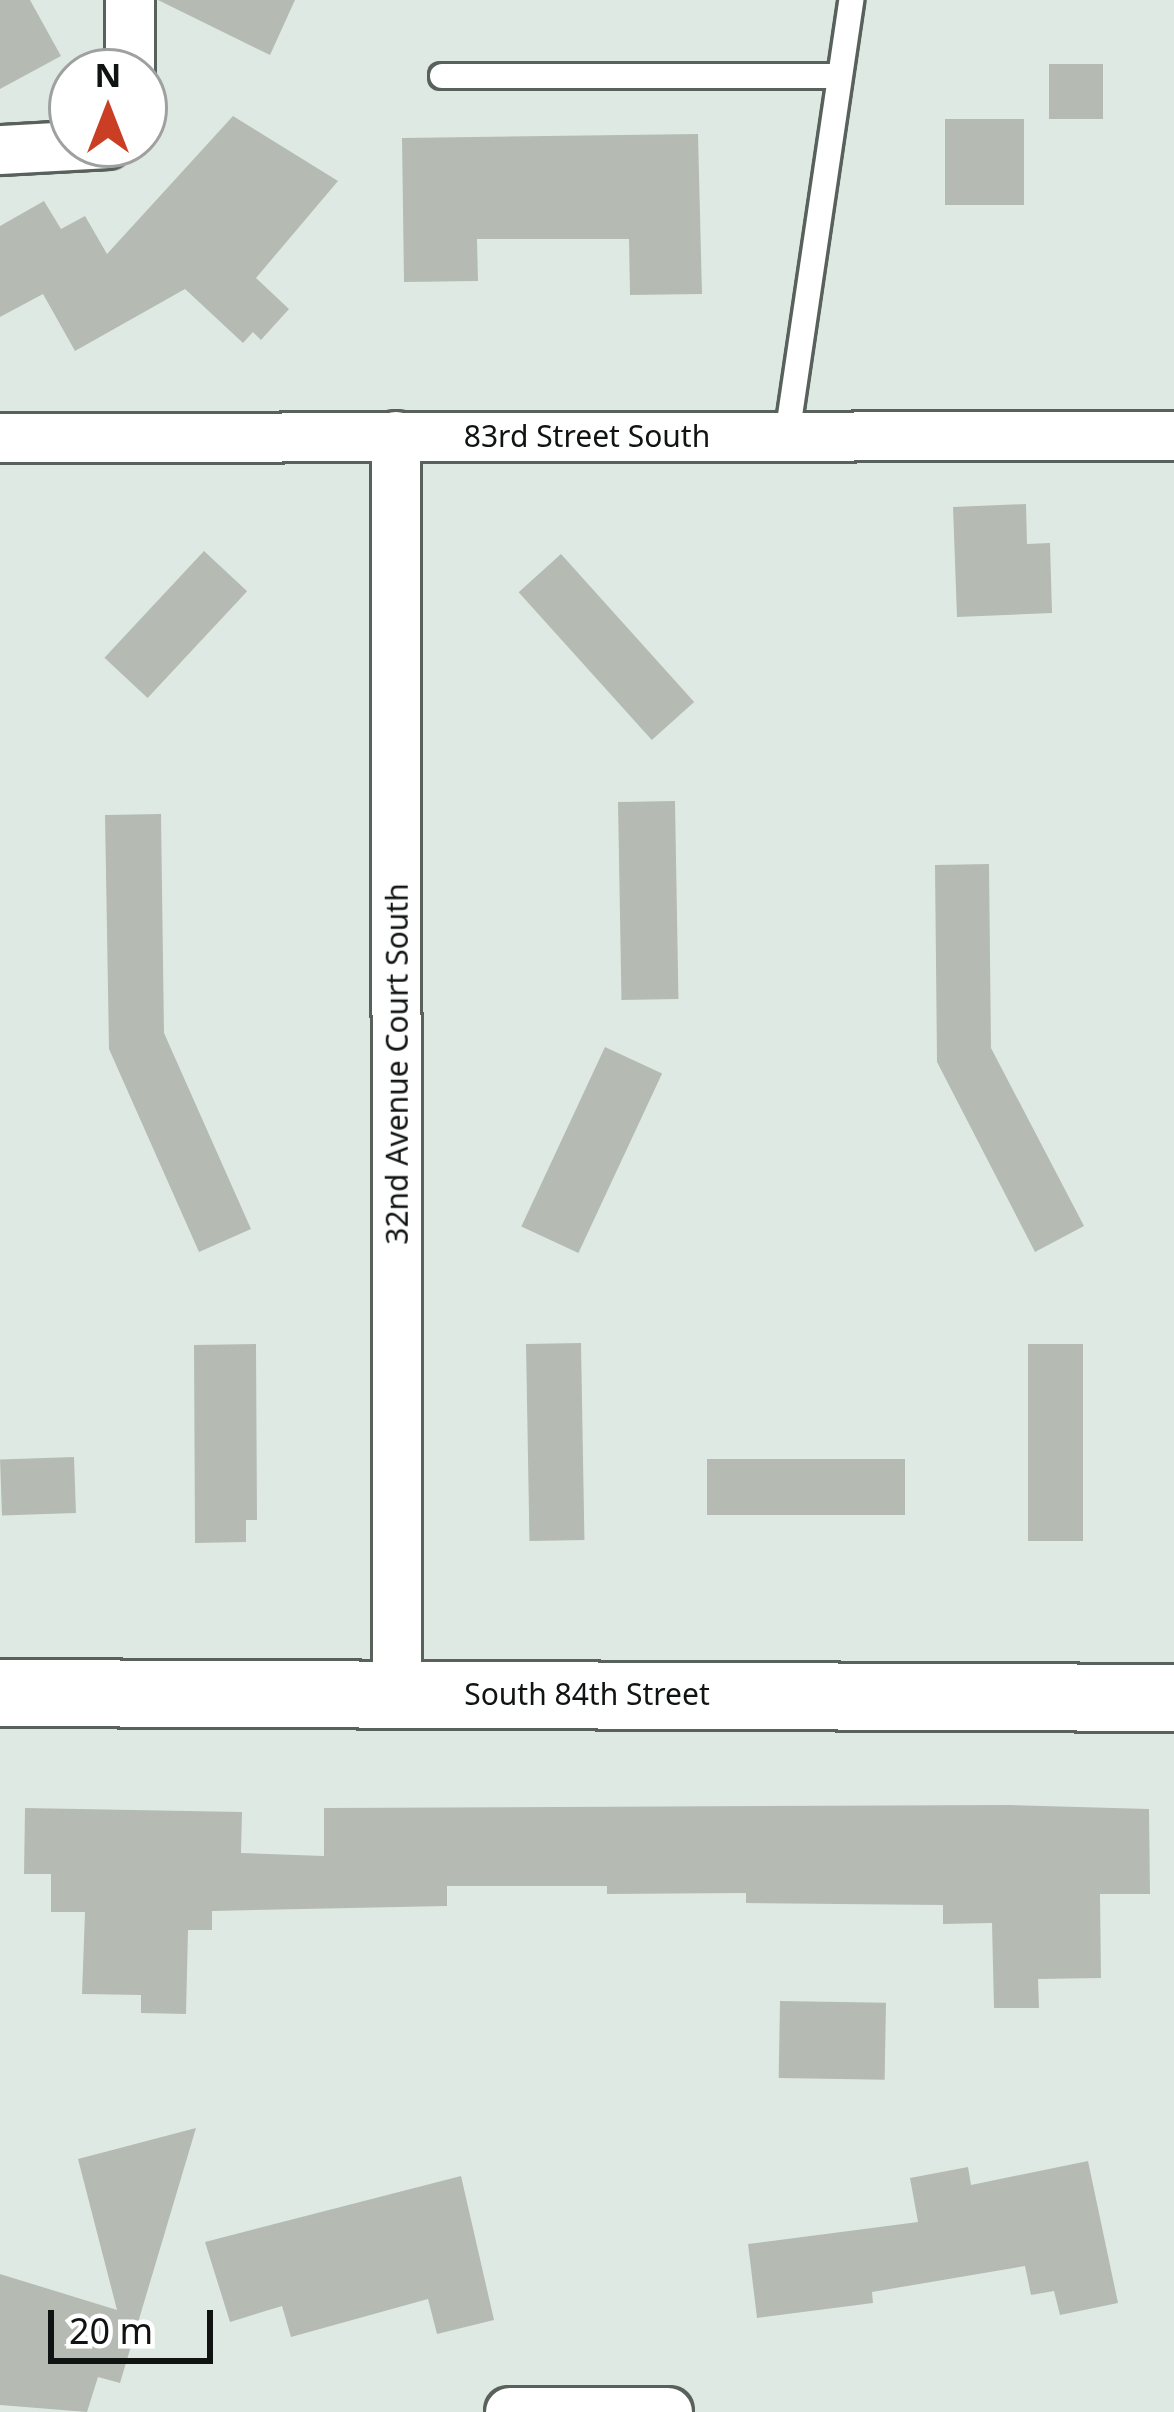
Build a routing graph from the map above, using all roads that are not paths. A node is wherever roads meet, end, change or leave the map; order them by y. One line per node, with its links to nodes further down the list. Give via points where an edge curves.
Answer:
1 (130, 0): 3 (street)
2 (851, 0): 5 (lane)
3 (130, 48)
4 (442, 76): 5 (lane)
5 (839, 76): 9 (lane)
6 (48, 147): 7 (street)
7 (0, 150)
8 (397, 436): 9 (street, 83rd Street South); 11 (street, 83rd Street South); 12 (street, 32nd Avenue Court South)
9 (787, 436): 10 (street, 83rd Street South)
10 (1174, 436)
11 (0, 438)
12 (397, 1692): 13 (main road, South 84th Street); 14 (main road, South 84th Street)
13 (0, 1693)
14 (1174, 1698)
15 (510, 2412): 16 (street)
16 (668, 2412)

